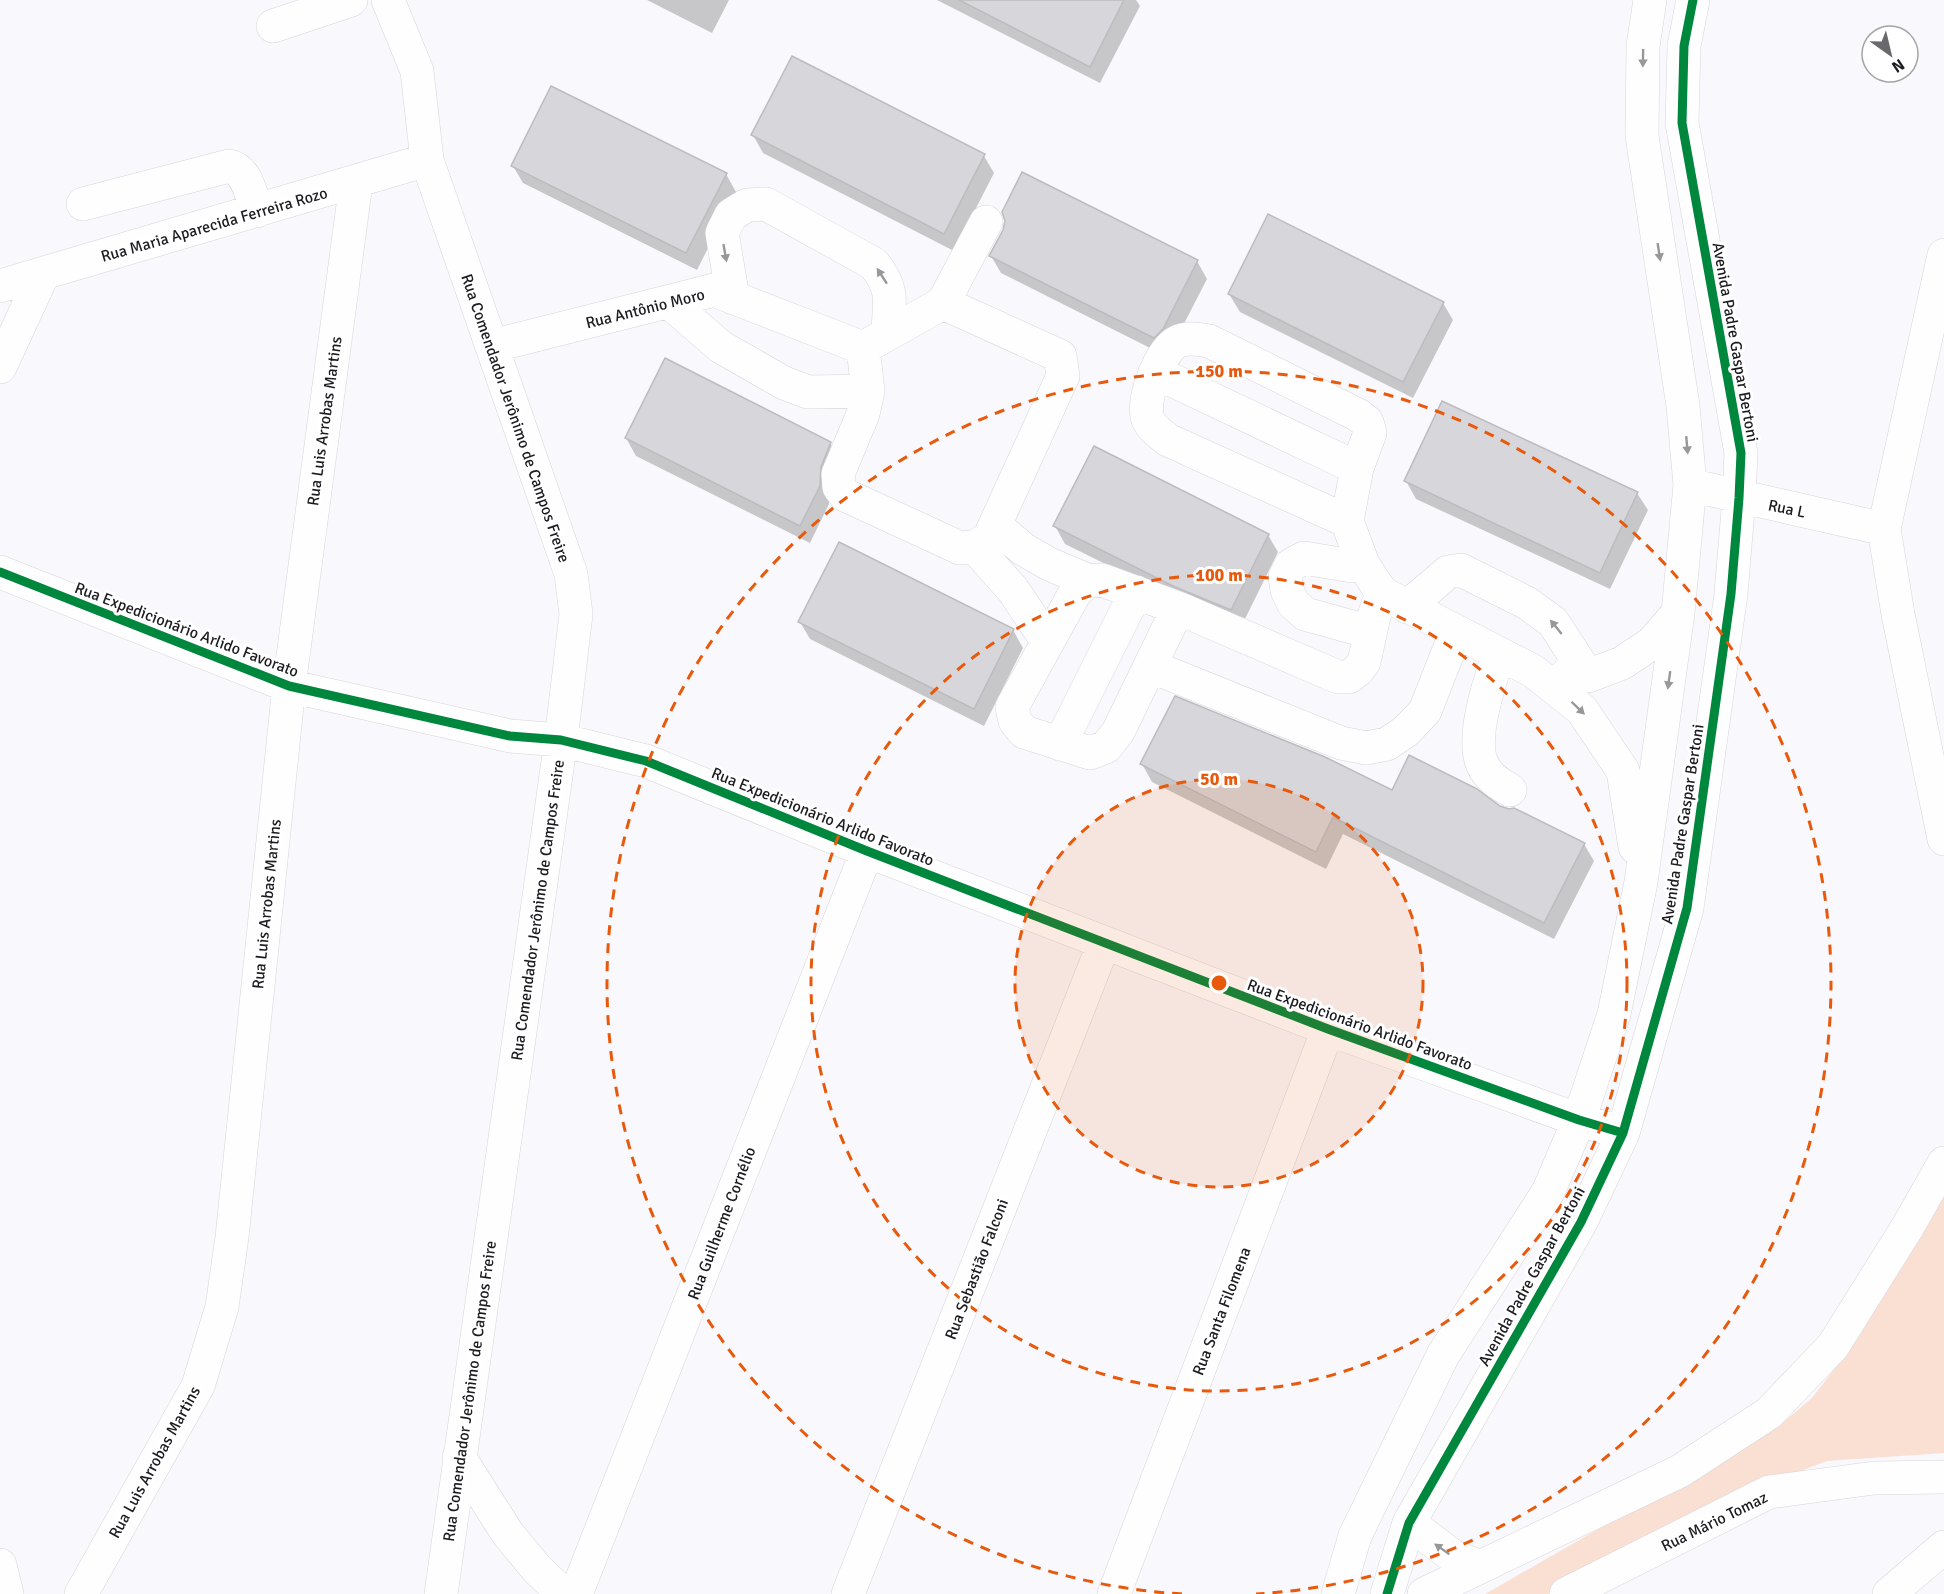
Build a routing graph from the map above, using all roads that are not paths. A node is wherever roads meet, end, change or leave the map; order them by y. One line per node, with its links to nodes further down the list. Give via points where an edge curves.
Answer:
1 (351, 0): 5 (street)
2 (388, 0): 6 (street, Rua Comendador Jerônimo de Campos Freire, via 417,71)
3 (1650, 0): 23 (street, Avenida Padre Gaspar Bertoni, one-way to 23, via 1643,46 1642,136 1683,406)
4 (1693, 0): 24 (street, Avenida Padre Gaspar Bertoni, via 1684,46 1682,123 1741,453)
5 (273, 26)
6 (427, 160): 7 (street, Rua Maria Aparecida Ferreira Rozo); 18 (street, Rua Comendador Jerônimo de Campos Freire)
7 (356, 183): 9 (street, Rua Maria Aparecida Ferreira Rozo); 42 (street, Rua Luis Arrobas Martins)
8 (83, 204): 9 (street, via 229,166 243,174)
9 (257, 212): 12 (street, Rua Maria Aparecida Ferreira Rozo)
10 (986, 222): 16 (street)
11 (1944, 255): 26 (street)
12 (44, 274): 13 (street, Rua Maria Aparecida Ferreira Rozo); 19 (street)
13 (0, 286)
14 (733, 298): 15 (street, Rua Antônio Moro, via 714,290); 17 (street, Rua Antônio Moro); 17 (street, one-way to 14, via 890,289 883,275 874,264 766,204 747,205 731,215 722,233)
15 (669, 302): 18 (street, Rua Antônio Moro); 21 (street, via 721,347 784,383 808,392)
16 (943, 303): 17 (street); 27 (street, via 1060,356 1063,376)
17 (875, 340): 21 (street)
18 (492, 346): 43 (street, Rua Comendador Jerônimo de Campos Freire, via 571,574 576,614)
19 (0, 367)
20 (1155, 372): 22 (street); 22 (street, via 1165,353 1177,342 1192,338 1209,341 1367,422 1370,433); 25 (street, via 1147,418 1168,440)
21 (868, 391): 27 (street, via 863,414 838,474 839,487 845,495 960,548)
22 (1357, 468): 25 (street)
23 (1690, 485): 24 (street, Rua L); 34 (street, Avenida Padre Gaspar Bertoni)
24 (1739, 498): 26 (street, Rua L); 52 (street, Avenida Padre Gaspar Bertoni, via 1731,594 1687,908)
25 (1347, 521): 28 (street)
26 (1884, 529): 46 (street)
27 (985, 536): 30 (street, via 1023,549); 37 (street, via 1013,590)
28 (1363, 564): 32 (street); 35 (street, via 1352,566 1304,558 1291,565 1285,578 1293,603 1305,614)
29 (0, 572): 42 (street, Rua Expedicionário Arlido Favorato)
30 (1089, 581): 31 (street, via 1102,580); 37 (street, via 1076,591)
31 (1136, 592): 33 (street); 44 (street)
32 (1394, 600): 35 (street); 36 (street); 41 (street, one-way to 32, via 1553,622 1527,603 1461,570 1448,572)
33 (1178, 608): 35 (street, via 1338,677 1349,676 1364,662); 39 (street)
34 (1678, 613): 41 (street, via 1652,643 1622,663); 48 (street, Avenida Padre Gaspar Bertoni, one-way to 48)
35 (1370, 632)
36 (1456, 632): 38 (street); 39 (street, via 1425,711 1388,744 1366,748 1341,743)
37 (1048, 642): 44 (street, via 1012,707 1015,721 1024,732)
38 (1499, 654): 40 (street); 45 (street, via 1484,701 1479,749 1483,767 1495,782)
39 (1150, 666): 44 (street, via 1118,732 1106,747 1090,753)
40 (1533, 671): 41 (street); 48 (street, one-way to 48, via 1582,710 1623,771)
41 (1588, 676)
42 (289, 686): 43 (street, Rua Expedicionário Arlido Favorato, via 510,736); 61 (street, Rua Luis Arrobas Martins, via 222,1307 198,1386)
43 (561, 740): 47 (street, Rua Expedicionário Arlido Favorato, via 646,761); 54 (street, Rua Comendador Jerônimo de Campos Freire)
44 (1060, 744)
45 (1509, 790)
46 (1944, 839)
47 (867, 851): 49 (street, Rua Expedicionário Arlido Favorato); 64 (street, Rua Guilherme Cornélio)
48 (1641, 882): 51 (street, Avenida Padre Gaspar Bertoni, via 1614,1014)
49 (1104, 943): 50 (street, Rua Expedicionário Arlido Favorato); 65 (street, Rua Sebastião Falconi)
50 (1328, 1029): 51 (street, Rua Expedicionário Arlido Favorato); 66 (street, Rua Santa Filomena)
51 (1579, 1120): 52 (street, Rua Expedicionário Arlido Favorato); 67 (street, Avenida Padre Gaspar Bertoni, via 1548,1192 1443,1355 1355,1536)
52 (1623, 1133): 56 (street, Avenida Padre Gaspar Bertoni, via 1581,1222)
53 (1944, 1163): 59 (street, via 1833,1346 1769,1413 1680,1471)
54 (459, 1457): 62 (street, Rua Comendador Jerônimo de Campos Freire); 63 (street, via 508,1534)
55 (1944, 1477): 70 (street, Rua Mário Tomaz, via 1874,1478 1769,1492)
56 (1409, 1523): 59 (street, one-way to 56, via 1454,1557); 68 (street, Avenida Padre Gaspar Bertoni)
57 (1944, 1547): 71 (street)
58 (0, 1565): 60 (street)
59 (1479, 1566): 69 (street)
60 (7, 1594)
61 (81, 1594)
62 (441, 1594)
63 (563, 1594)
64 (576, 1594)
65 (848, 1594)
66 (1114, 1594)
67 (1338, 1594)
68 (1387, 1594)
69 (1424, 1594)
70 (1566, 1594)
71 (1889, 1594)

